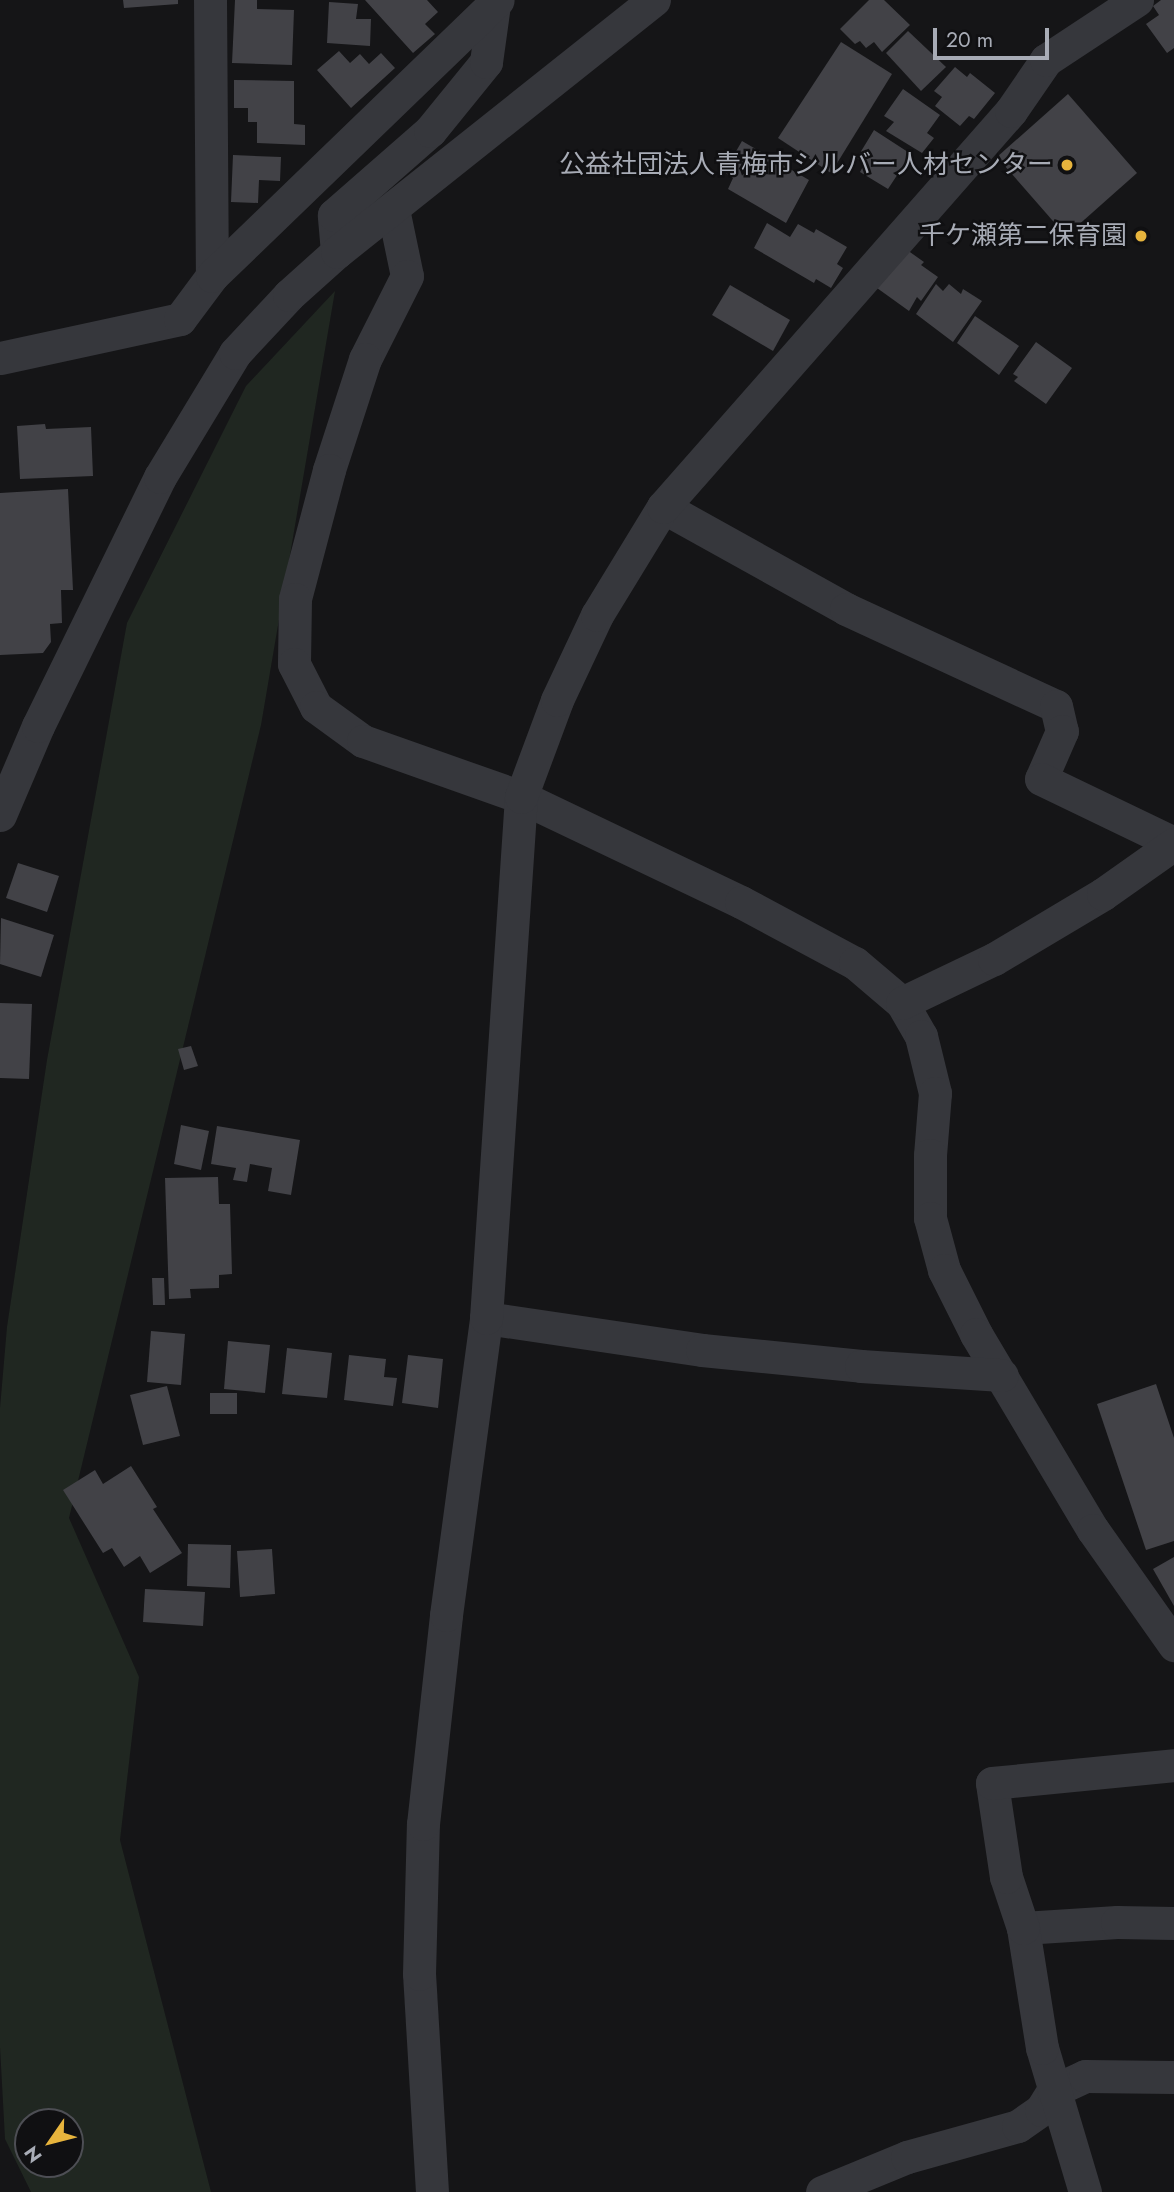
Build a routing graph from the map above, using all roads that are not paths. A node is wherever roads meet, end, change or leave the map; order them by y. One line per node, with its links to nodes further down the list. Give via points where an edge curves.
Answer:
1 (210, 0): 7 (street)
2 (654, 0): 5 (street)
3 (1137, 0): 9 (street, via 1046,60 1011,111)
4 (496, 2): 6 (street, via 486,62 430,131 334,215); 7 (street)
5 (393, 209): 6 (street); 10 (street, via 407,276 365,359 329,470 295,599 294,664 316,707 363,741)
6 (337, 252): 11 (street, via 235,353 198,411 115,568)
7 (212, 276): 8 (street, via 180,319)
8 (0, 358)
9 (663, 507): 10 (street, via 597,615 557,700); 12 (street, via 846,609 1056,706 1062,731 1041,779)
10 (521, 797): 13 (street, via 741,902 855,963); 14 (street)
11 (0, 815)
12 (1174, 843): 13 (street, via 1103,894 994,959)
13 (902, 1003): 15 (street, via 922,1036 934,1093 930,1218 944,1270)
14 (486, 1318): 15 (street, via 702,1350); 22 (street, via 423,1824 419,1974)
15 (1002, 1374): 16 (street, via 1093,1530)
16 (1174, 1645)
17 (1174, 1765): 19 (street, via 992,1783 1006,1877)
18 (1174, 1923): 19 (street)
19 (1023, 1928): 21 (street)
20 (1174, 2077): 21 (street, via 1084,2076)
21 (1053, 2091): 23 (street, via 1041,2110 1018,2126 906,2157); 24 (street)
22 (432, 2192)
23 (822, 2192)
24 (1085, 2192)

